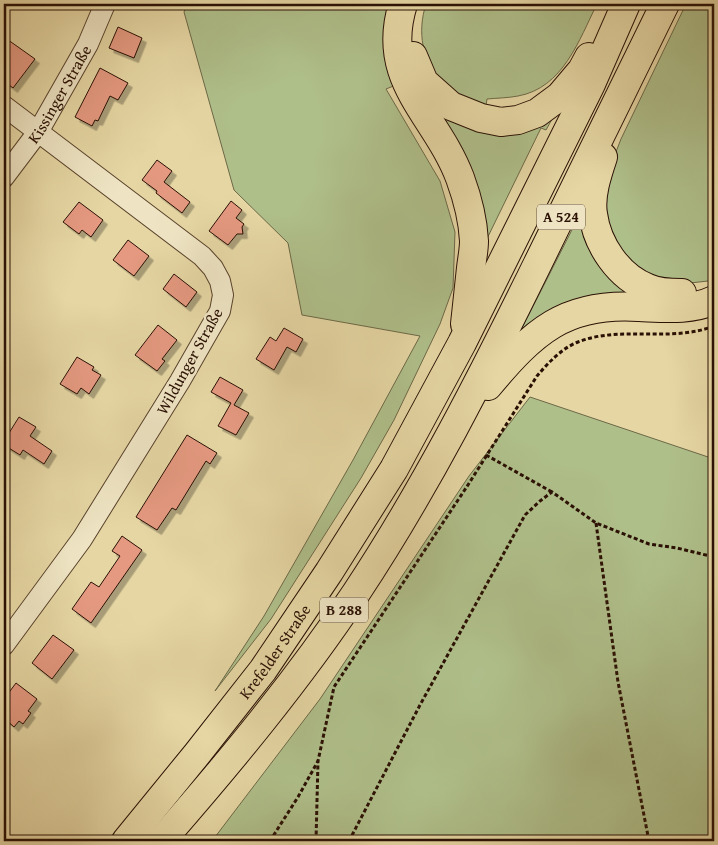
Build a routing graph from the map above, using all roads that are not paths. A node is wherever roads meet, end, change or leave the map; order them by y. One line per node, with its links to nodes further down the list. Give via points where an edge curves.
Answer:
1 (105, 4): 8 (street, Kissinger Straße, via 88,44)
2 (403, 4): 12 (highway, via 398,17 397,42 403,76 419,107 443,141 460,178 470,214 474,242)
3 (418, 4): 4 (highway, via 412,22 412,52 424,82 451,106 500,122 537,113 560,96 582,70 606,22)
4 (625, 4): 12 (highway, A 524, via 591,84)
5 (664, 4): 6 (highway, A 524)
6 (620, 97): 10 (highway, via 596,181 592,213 606,250 617,267 648,289 687,293); 13 (highway, A 524)
7 (4, 106): 8 (street, Wildunger Straße)
8 (38, 132): 9 (street, Kissinger Straße); 14 (street, Wildunger Straße, via 202,256 213,268 223,295 220,311 180,381 82,539)
9 (4, 177)
10 (714, 284)
11 (714, 300): 13 (highway, via 704,305 668,308 601,307 559,320 519,350)
12 (462, 343): 15 (highway, Krefelder Straße / B 288, via 394,469 329,572 268,662)
13 (454, 428): 16 (highway, Krefelder Straße / B 288, via 356,594 258,725)
14 (4, 645)
15 (126, 841)
16 (161, 841)

